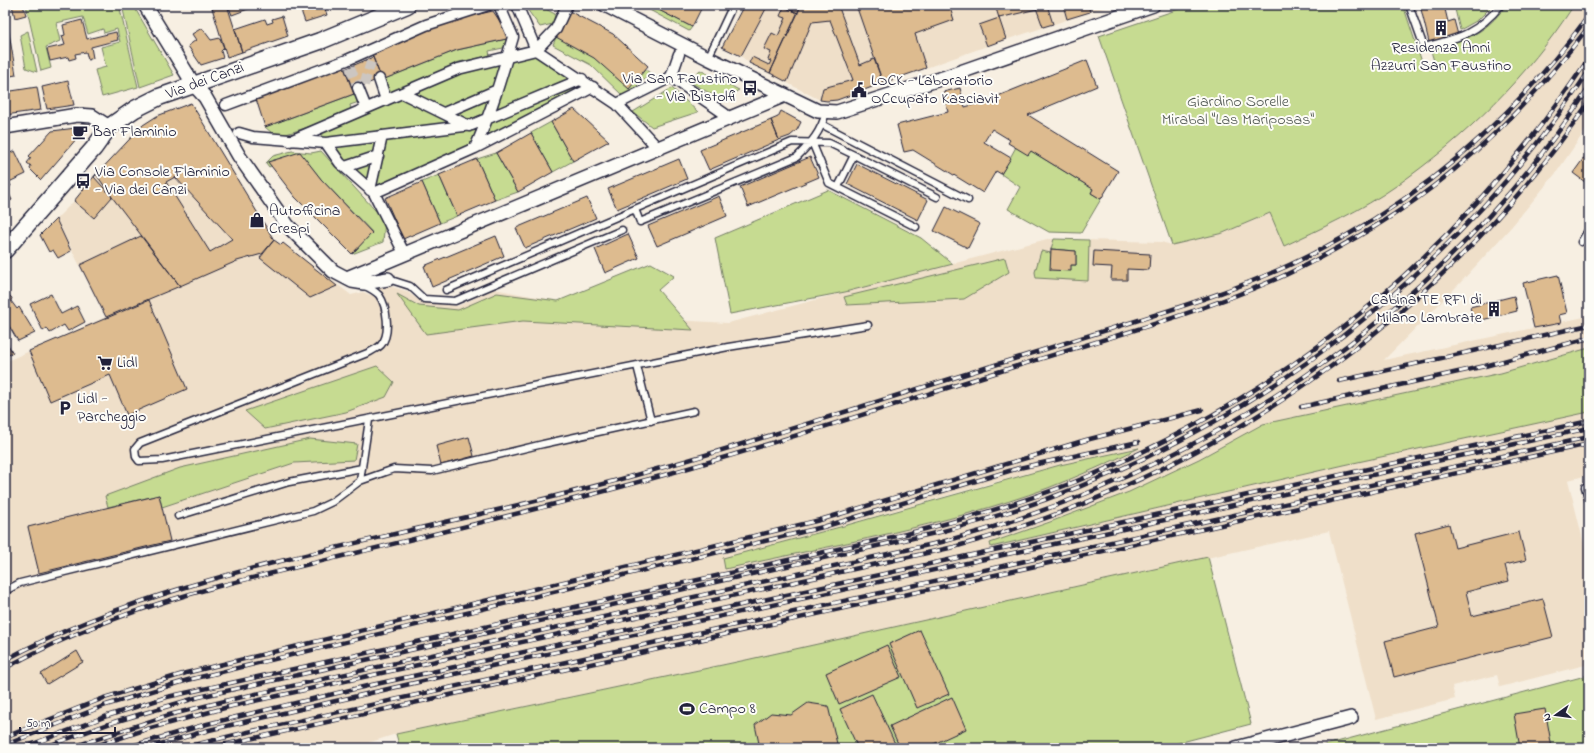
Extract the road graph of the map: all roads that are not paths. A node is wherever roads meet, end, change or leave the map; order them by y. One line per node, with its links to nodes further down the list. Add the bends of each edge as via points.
1 (145, 5): 19 (street)
2 (407, 5): 19 (street, Via dei Canzi, via 320,41)
3 (488, 5): 27 (street, via 426,26 348,63)
4 (499, 5): 14 (street, via 513,37)
5 (517, 5): 12 (street)
6 (567, 5): 12 (street, via 556,29)
7 (605, 5): 15 (street)
8 (733, 5): 15 (lane)
9 (1152, 5): 32 (street, via 837,112)
10 (1409, 5): 11 (lane, via 1424,47 1471,33 1483,25)
11 (1501, 5)
12 (536, 50): 14 (street); 18 (street)
13 (679, 54): 16 (street)
14 (508, 55): 22 (street); 23 (street, via 458,69)
15 (708, 58): 24 (street)
16 (671, 77): 26 (street); 30 (street)
17 (378, 79): 25 (street)
18 (582, 80): 20 (street); 31 (street)
19 (194, 84): 35 (street, Via dei Canzi, via 148,102); 57 (street, via 205,97 239,156 288,226 333,271)
20 (593, 87): 26 (street); 42 (street)
21 (361, 90): 28 (street)
22 (495, 91): 29 (street); 31 (street)
23 (402, 93): 25 (street); 29 (street)
24 (785, 95): 32 (street, via 818,111); 57 (street)
25 (386, 100): 28 (street)
26 (617, 104): 41 (street)
27 (226, 105)
28 (366, 108): 38 (street)
29 (444, 113): 34 (street)
30 (725, 114)
31 (489, 118): 34 (street); 42 (street)
32 (825, 119): 39 (lane); 49 (lane)
33 (5, 126): 35 (street, via 77,115 92,116)
34 (469, 126): 37 (street)
35 (109, 127): 56 (street, via 94,148)
36 (239, 133): 38 (street)
37 (382, 136): 40 (street); 44 (street)
38 (290, 141): 40 (street)
39 (812, 142): 43 (lane, via 829,143); 46 (lane, via 828,183); 50 (lane, via 792,142); 50 (lane, via 797,157 640,222)
40 (326, 143): 45 (street)
41 (654, 144)
42 (475, 148): 47 (street)
43 (854, 155): 46 (lane); 48 (lane)
44 (378, 156): 45 (street); 47 (street)
45 (345, 167): 47 (street)
46 (838, 187): 51 (lane)
47 (372, 192): 55 (street)
48 (937, 197)
49 (968, 200)
50 (635, 209): 60 (lane)
51 (916, 227)
52 (1589, 229): 54 (lane)
53 (622, 230): 58 (lane, via 455,301 424,299 410,286)
54 (1581, 242)
55 (402, 249)
56 (5, 250)
57 (347, 278): 59 (street)
58 (388, 279): 59 (street)
59 (360, 283): 64 (lane, via 380,296 388,328 380,346 140,443 136,449 136,457 139,462 162,460)
60 (446, 290)
61 (868, 324): 62 (lane, via 728,347)
62 (637, 366): 64 (lane); 65 (lane)
63 (694, 411): 65 (lane)
64 (369, 420): 66 (lane)
65 (651, 421): 67 (lane, via 432,470 394,469)
66 (362, 468): 67 (lane); 70 (lane, via 289,482)
67 (360, 481): 71 (lane, via 332,502 313,511 20,583)
68 (1585, 487): 69 (lane)
69 (1589, 502)
70 (178, 516)
71 (5, 592)
72 (1351, 718): 73 (street)
73 (1236, 748)

